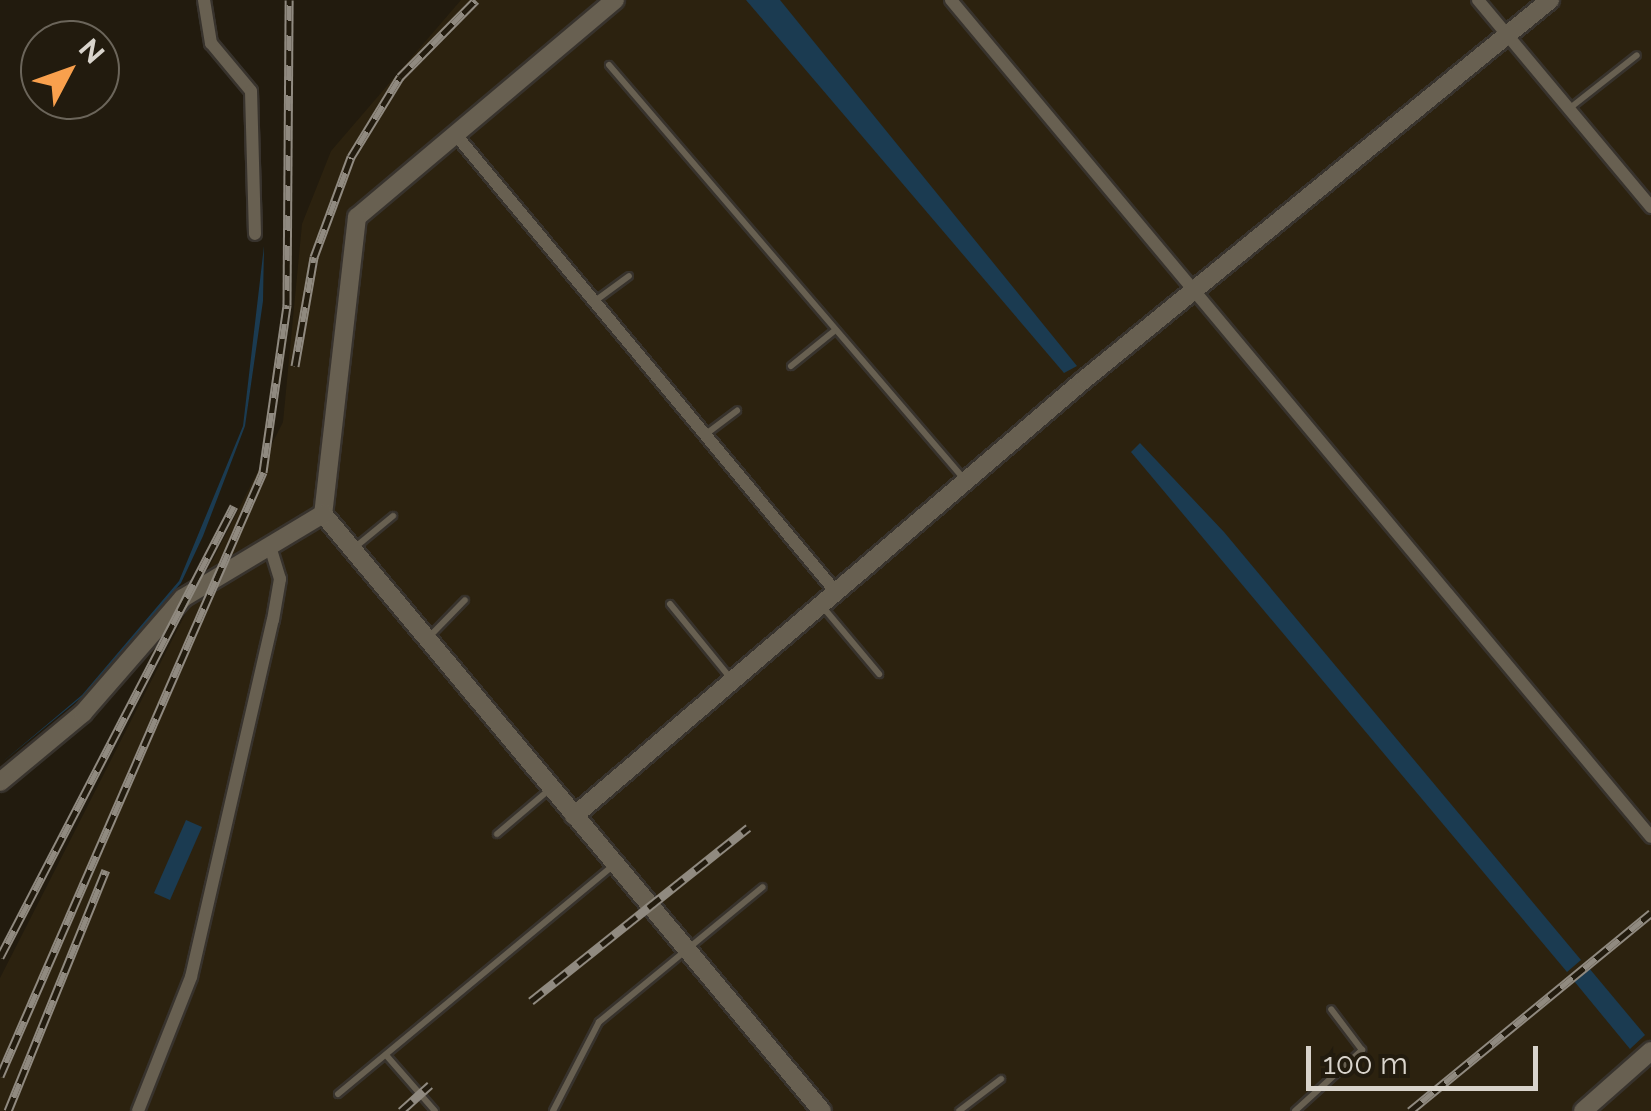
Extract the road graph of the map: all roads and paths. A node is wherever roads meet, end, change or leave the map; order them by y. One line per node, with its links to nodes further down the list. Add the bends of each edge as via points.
1 (204, 0): 12 (street, via 210,43 251,92)
2 (615, 0): 10 (street)
3 (951, 0): 14 (street)
4 (1478, 0): 6 (street)
5 (1550, 0): 6 (street)
6 (1508, 36): 9 (street); 14 (street)
7 (1636, 55): 9 (lane)
8 (609, 65): 16 (lane)
9 (1569, 108): 11 (street)
10 (456, 135): 15 (street); 21 (street, via 357,217)
11 (1651, 207)
12 (255, 234)
13 (629, 276): 15 (lane)
14 (1196, 289): 20 (street); 36 (street)
15 (594, 301): 19 (street)
16 (834, 331): 17 (lane); 20 (lane)
17 (792, 366)
18 (736, 410): 19 (lane)
19 (705, 435): 25 (street)
20 (966, 481): 25 (street)
21 (323, 514): 23 (street); 24 (street)
22 (393, 516): 24 (lane)
23 (270, 547): 32 (street, via 183,598 83,713); 46 (street, via 280,580 273,620 192,977)
24 (352, 550): 29 (street)
25 (836, 592): 28 (street)
26 (465, 600): 29 (lane)
27 (670, 604): 31 (lane)
28 (821, 605): 30 (lane); 31 (street)
29 (426, 640): 33 (street)
30 (879, 674)
31 (732, 681): 34 (street)
32 (0, 782)
33 (551, 788): 34 (street); 35 (lane)
34 (574, 816): 37 (street)
35 (497, 834)
36 (1651, 838)
37 (615, 865): 39 (street); 42 (lane)
38 (763, 886): 39 (lane)
39 (687, 951): 45 (street); 48 (lane, via 598,1022)
40 (1330, 1009): 50 (lane, via 1362,1050)
41 (1651, 1051): 51 (street)
42 (386, 1054): 44 (lane); 47 (lane)
43 (1001, 1079): 49 (lane)
44 (338, 1094)
45 (818, 1110)
46 (138, 1111)
47 (435, 1111)
48 (553, 1111)
49 (959, 1111)
50 (1295, 1111)
51 (1583, 1111)

